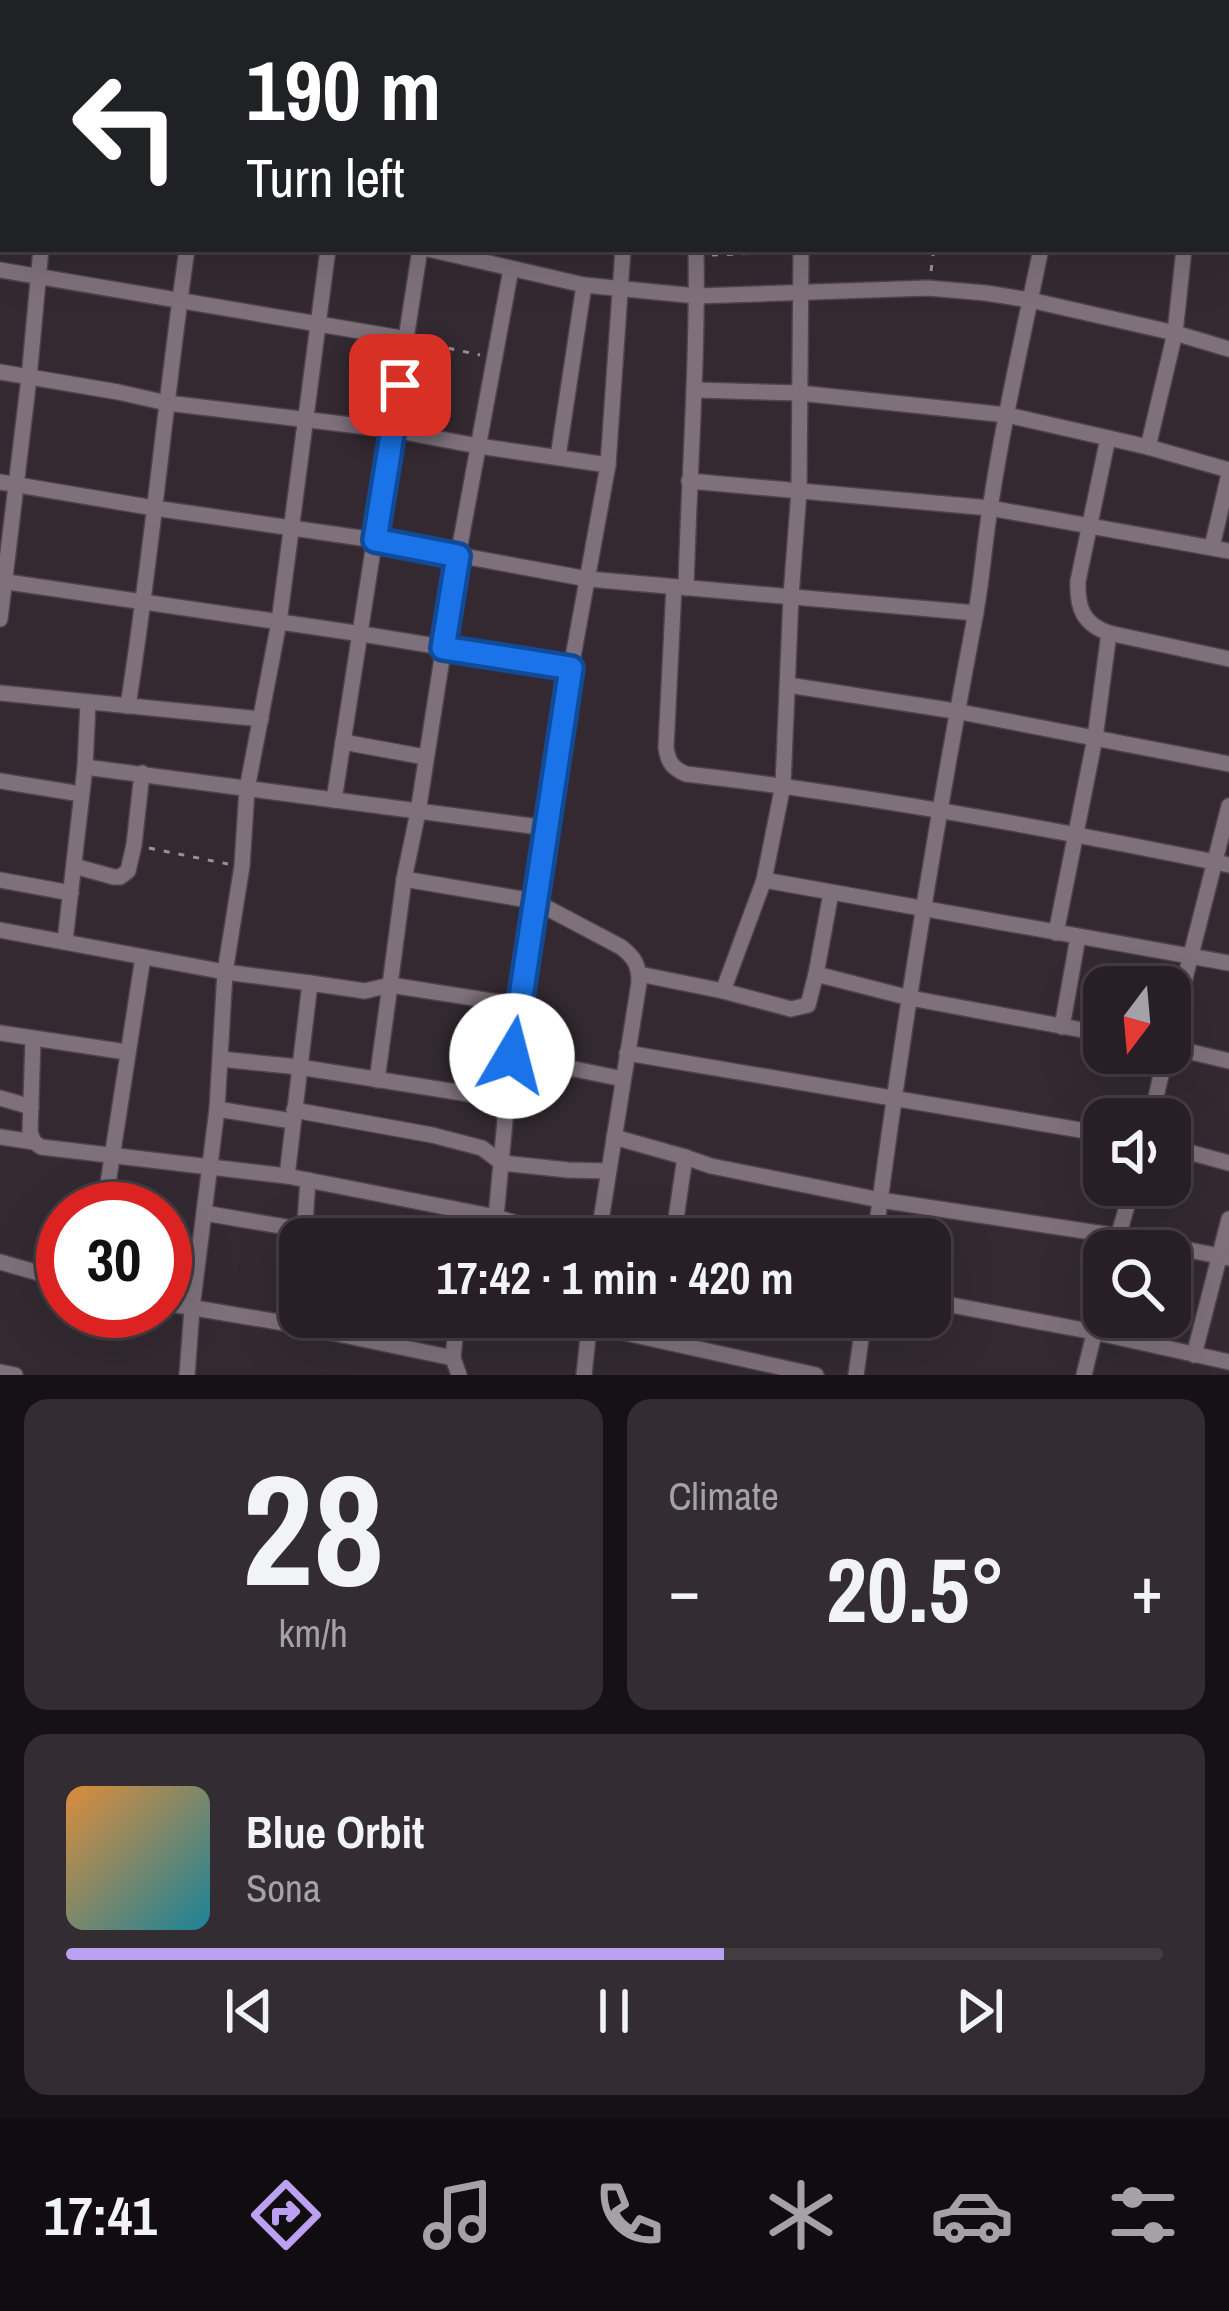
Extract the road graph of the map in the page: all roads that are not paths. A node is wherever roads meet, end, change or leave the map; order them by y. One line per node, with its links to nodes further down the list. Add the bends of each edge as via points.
1 (41, 252): 13 (street)
2 (187, 252): 19 (street)
3 (328, 252): 20 (street)
4 (423, 252): 22 (street)
5 (437, 252): 11 (street)
6 (623, 252): 15 (street)
7 (696, 252): 17 (street)
8 (801, 252): 16 (street)
9 (1040, 252): 18 (street)
10 (1184, 252): 21 (street)
11 (511, 269): 14 (street); 33 (street)
12 (0, 270): 13 (street)
13 (37, 275): 19 (street); 25 (street)
14 (584, 285): 15 (street); 35 (street)
15 (622, 289): 17 (street); 36 (street)
16 (799, 293): 17 (street); 18 (street, via 928,288); 27 (street)
17 (697, 296): 26 (street)
18 (1030, 300): 21 (street); 29 (street)
19 (179, 301): 20 (street); 28 (street)
20 (319, 324): 22 (street); 30 (street)
21 (1175, 333): 23 (street); 34 (street)
22 (406, 339): 31 (street)
23 (1229, 350)
24 (0, 372): 25 (street)
25 (29, 378): 28 (street); 39 (street)
26 (696, 390): 27 (street); 38 (street)
27 (799, 393): 29 (street); 40 (street)
28 (166, 403): 30 (street); 41 (street)
29 (1007, 415): 32 (street); 42 (street)
30 (304, 418): 31 (street); 44 (street)
31 (394, 430): 33 (street); 45 (street)
32 (1108, 438): 34 (street); 43 (street)
33 (478, 446): 35 (street); 47 (street)
34 (1148, 447): 37 (street)
35 (558, 457): 36 (street)
36 (608, 465): 48 (street)
37 (1229, 472): 46 (street)
38 (689, 481): 40 (street); 50 (street)
39 (8, 483): 41 (street); 49 (street)
40 (799, 491): 42 (street); 51 (street)
41 (154, 508): 44 (street); 52 (street)
42 (990, 508): 43 (street); 53 (street)
43 (1089, 525): 46 (street); 56 (street, via 1078,597 1084,618)
44 (290, 527): 45 (street); 55 (street)
45 (375, 540): 47 (street); 57 (street)
46 (1221, 549)
47 (458, 556): 48 (street); 58 (street)
48 (588, 579): 50 (street); 60 (street)
49 (2, 582): 52 (street); 54 (street)
50 (680, 588): 51 (street); 74 (street, via 670,764 686,774)
51 (790, 596): 53 (street); 61 (street)
52 (144, 604): 55 (street); 64 (street)
53 (976, 613): 65 (street)
54 (0, 619)
55 (279, 622): 57 (street); 66 (street)
56 (1109, 633): 59 (street); 67 (street)
57 (362, 634): 58 (street); 68 (street)
58 (443, 648): 60 (street); 69 (street)
59 (1229, 659)
60 (571, 668): 81 (street)
61 (788, 685): 65 (street); 74 (street)
62 (0, 693): 63 (street)
63 (88, 703): 64 (street); 71 (street)
64 (128, 706): 66 (street)
65 (956, 711): 67 (street); 80 (street)
66 (261, 718): 75 (street)
67 (1095, 738): 70 (street); 82 (street)
68 (343, 742): 69 (street); 77 (street)
69 (425, 757): 79 (street)
70 (1229, 764)
71 (85, 767): 72 (street); 76 (street)
72 (142, 773): 75 (street); 84 (street, via 128,871 120,877)
73 (0, 781): 76 (street)
74 (783, 785): 80 (street); 87 (street)
75 (248, 789): 77 (street); 100 (street)
76 (81, 794): 84 (street)
77 (334, 800): 79 (street)
78 (1229, 806): 83 (street)
79 (418, 812): 81 (street); 85 (street)
80 (939, 812): 82 (street); 91 (street)
81 (547, 828): 90 (street)
82 (1075, 833): 83 (street); 93 (street)
83 (1222, 864): 96 (street)
84 (74, 866): 88 (street)
85 (404, 879): 90 (street); 104 (street)
86 (0, 880): 88 (street)
87 (764, 880): 89 (street); 105 (street)
88 (71, 893): 95 (street)
89 (831, 893): 91 (street); 102 (street)
90 (533, 902): 101 (street, via 621,947); 107 (street)
91 (925, 908): 93 (street); 106 (street)
92 (0, 930): 95 (street)
93 (1056, 933): 94 (street)
94 (1078, 937): 96 (street); 108 (street)
95 (65, 941): 97 (street)
96 (1192, 956): 98 (street); 99 (street)
97 (143, 957): 100 (street); 112 (street)
98 (1229, 963)
99 (1189, 966)
100 (225, 972): 103 (street); 116 (street)
101 (639, 974): 105 (street); 113 (street)
102 (816, 974): 105 (street, via 811,1000 800,1009); 106 (street)
103 (310, 983): 104 (street, via 364,991); 118 (street)
104 (389, 985): 107 (street); 120 (street)
105 (722, 992)
106 (910, 998): 108 (street); 123 (street)
107 (518, 1005): 115 (street)
108 (1062, 1027): 109 (street)
109 (1083, 1030)
110 (0, 1034): 111 (street)
111 (33, 1040): 112 (street); 124 (street)
112 (126, 1052): 132 (street)
113 (627, 1053): 119 (street); 123 (street)
114 (1191, 1054): 117 (street)
115 (512, 1056): 119 (street); 122 (street)
116 (220, 1059): 118 (street); 125 (street)
117 (1229, 1060)
118 (299, 1067): 120 (street); 126 (street)
119 (623, 1078): 129 (street)
120 (376, 1080): 122 (street)
121 (0, 1098): 124 (street)
122 (507, 1100): 135 (street)
123 (893, 1100): 127 (street); 141 (street)
124 (32, 1107): 130 (street)
125 (217, 1109): 126 (street); 136 (street)
126 (293, 1116): 135 (street, via 432,1135 482,1148); 138 (street)
127 (1083, 1131)
128 (0, 1137): 130 (street)
129 (614, 1137): 133 (street); 137 (street)
130 (34, 1142): 132 (street)
131 (1191, 1152): 134 (street)
132 (111, 1157): 136 (street); 140 (street)
133 (685, 1157): 141 (street); 147 (street)
134 (1229, 1162)
135 (502, 1163): 137 (street); 143 (street)
136 (209, 1168): 138 (street); 142 (street)
137 (608, 1171): 146 (street)
138 (287, 1177): 139 (street)
139 (308, 1180): 143 (street); 144 (street)
140 (108, 1182)
141 (880, 1200): 148 (street); 151 (street)
142 (204, 1214): 150 (street); 157 (street)
143 (496, 1217): 145 (street)
144 (305, 1218)
145 (499, 1218)
146 (601, 1218)
147 (676, 1218)
148 (878, 1218)
149 (1229, 1219): 153 (street)
150 (279, 1229)
151 (1083, 1238)
152 (1191, 1253): 153 (street)
153 (1225, 1257): 167 (street)
154 (0, 1262): 155 (street)
155 (36, 1272)
156 (951, 1305): 159 (street)
157 (192, 1308): 158 (street)
158 (279, 1322)
159 (1083, 1330)
160 (190, 1338): 172 (street)
161 (345, 1338): 169 (street)
162 (588, 1338): 173 (street)
163 (661, 1338): 174 (street)
164 (861, 1338): 175 (street)
165 (1093, 1338): 176 (street)
166 (1120, 1338): 167 (street)
167 (1194, 1355): 168 (street)
168 (1229, 1362)
169 (456, 1366)
170 (0, 1372): 171 (street)
171 (15, 1375)
172 (187, 1375)
173 (584, 1375)
174 (816, 1375)
175 (856, 1375)
176 (1084, 1375)

